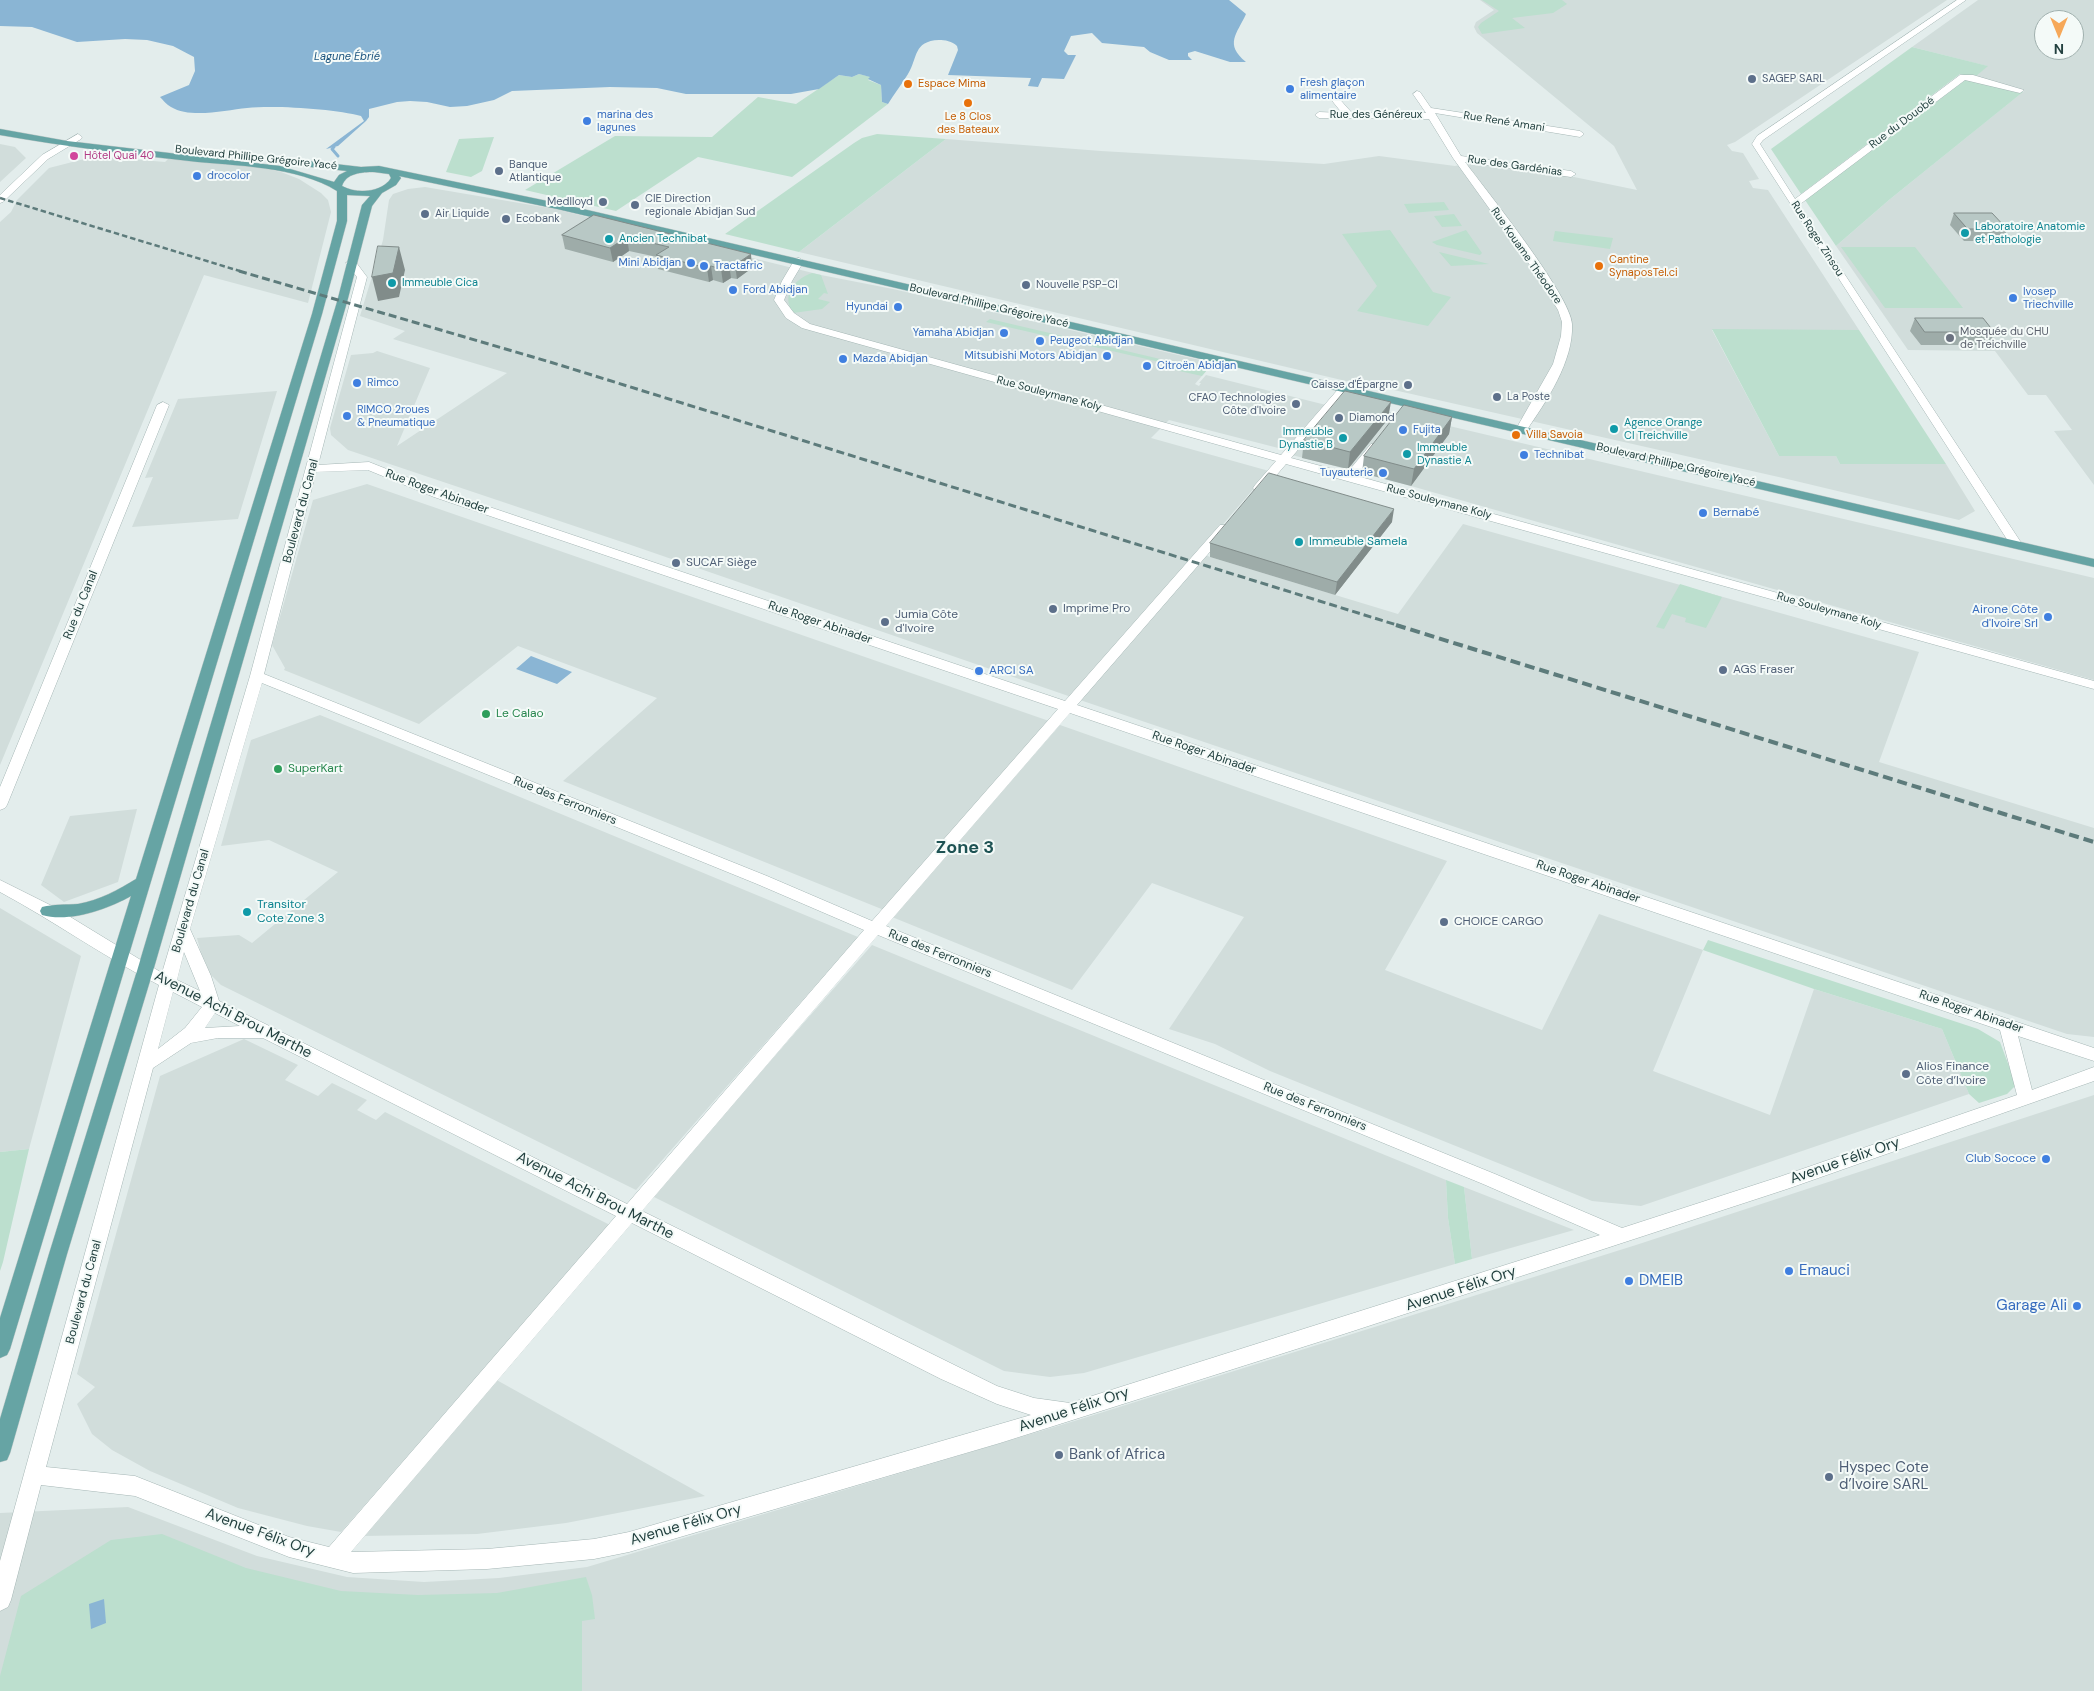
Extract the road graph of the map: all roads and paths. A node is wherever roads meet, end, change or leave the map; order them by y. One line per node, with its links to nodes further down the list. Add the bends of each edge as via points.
1 (1962, 0): 21 (street, Rue Roger Zinsou, via 1760,138 1756,144)
2 (2020, 90): 21 (street, Rue du Douobé, via 1963,78)
3 (1417, 94): 5 (street, Rue Kouame Théodore)
4 (1333, 97): 7 (street)
5 (1431, 113): 7 (street, Rue des Généreux); 10 (street, Rue René Amani); 13 (street, Rue Kouame Théodore)
6 (1319, 115): 7 (street, Rue des Généreux)
7 (1349, 115)
8 (0, 125): 11 (main road, Boulevard Phillipe Grégoire Yacé)
9 (0, 132): 12 (main road, Boulevard Phillipe Grégoire Yacé)
10 (1580, 134)
11 (78, 137): 12 (street); 14 (main road, Boulevard Phillipe Grégoire Yacé)
12 (67, 144): 17 (main road, Boulevard Phillipe Grégoire Yacé, via 273,168 296,172); 20 (street, via 45,157)
13 (1458, 158): 16 (street, Rue des Gardénias); 26 (street, Rue Kouame Théodore, via 1566,315 1565,345 1560,359)
14 (364, 170): 15 (main road, Boulevard Phillipe Grégoire Yacé); 17 (main road, via 340,178)
15 (392, 172): 18 (main road, Boulevard Phillipe Grégoire Yacé); 19 (main road, Boulevard du Canal, via 396,181)
16 (1571, 174)
17 (339, 188): 19 (main road, Boulevard Phillipe Grégoire Yacé, via 359,193); 39 (main road, via 342,221 322,296)
18 (468, 188): 19 (main road, Boulevard Phillipe Grégoire Yacé, via 408,186); 22 (main road, Boulevard Phillipe Grégoire Yacé)
19 (383, 189): 23 (main road, Boulevard du Canal, via 367,205)
20 (0, 200)
21 (1794, 204): 33 (street, Rue Roger Zinsou)
22 (799, 261): 24 (main road, Boulevard Phillipe Grégoire Yacé); 28 (street, Rue Souleymane Koly, via 779,300 789,316 806,326)
23 (351, 263): 29 (street, Boulevard du Canal, via 362,278); 45 (main road, Boulevard du Canal)
24 (1344, 389): 26 (main road, Boulevard Phillipe Grégoire Yacé, via 1406,407); 28 (street)
25 (163, 405): 38 (street, Rue du Canal)
26 (1522, 429): 33 (main road, Boulevard Phillipe Grégoire Yacé)
27 (1380, 440): 30 (street)
28 (1284, 459): 30 (street, Rue Souleymane Koly); 31 (street)
29 (312, 469): 35 (street, Boulevard du Canal); 37 (street, Rue Roger Abinader, via 369,466 438,494)
30 (1350, 477): 36 (street, Rue Souleymane Koly)
31 (1246, 503)
32 (1233, 518): 37 (street)
33 (2016, 544): 34 (main road, Boulevard Phillipe Grégoire Yacé)
34 (2094, 563)
35 (257, 676): 42 (street, Rue des Ferronniers); 43 (street, Boulevard du Canal)
36 (2094, 685)
37 (1068, 707): 42 (street); 48 (street, Rue Roger Abinader)
38 (0, 805)
39 (143, 882): 41 (main road, via 96,907); 44 (main road)
40 (0, 884): 41 (street, Avenue Achi Brou Marthe)
41 (48, 911): 44 (street, Avenue Achi Brou Marthe)
42 (875, 928): 55 (street); 56 (street, Rue des Ferronniers)
43 (182, 929): 46 (street, Boulevard du Canal); 47 (street)
44 (120, 956): 45 (street, Avenue Achi Brou Marthe); 57 (main road)
45 (145, 971): 46 (street, Avenue Achi Brou Marthe); 59 (main road, Boulevard du Canal)
46 (168, 982): 47 (street, Avenue Achi Brou Marthe); 52 (street, Boulevard du Canal)
47 (212, 1004): 49 (street, Avenue Achi Brou Marthe); 50 (street, via 203,1021)
48 (2007, 1024): 51 (street, Rue Roger Abinader); 54 (street)
49 (270, 1033): 50 (street, via 218,1032); 55 (street, Avenue Achi Brou Marthe)
50 (188, 1037): 52 (street)
51 (2094, 1055)
52 (145, 1064): 60 (street, Boulevard du Canal)
53 (2094, 1074): 54 (street, Avenue Félix Ory)
54 (2026, 1099): 56 (street, Avenue Félix Ory)
55 (629, 1213): 58 (street, Avenue Achi Brou Marthe, via 995,1394 1045,1409); 61 (street)
56 (1622, 1236): 58 (street, Avenue Félix Ory, via 1341,1328)
57 (0, 1349)
58 (1078, 1409): 61 (street, Avenue Félix Ory, via 629,1542 594,1549 487,1559 353,1563)
59 (0, 1453)
60 (35, 1475): 61 (street, Avenue Félix Ory, via 135,1486 289,1547); 62 (street, Boulevard du Canal)
61 (332, 1559)
62 (0, 1600)

